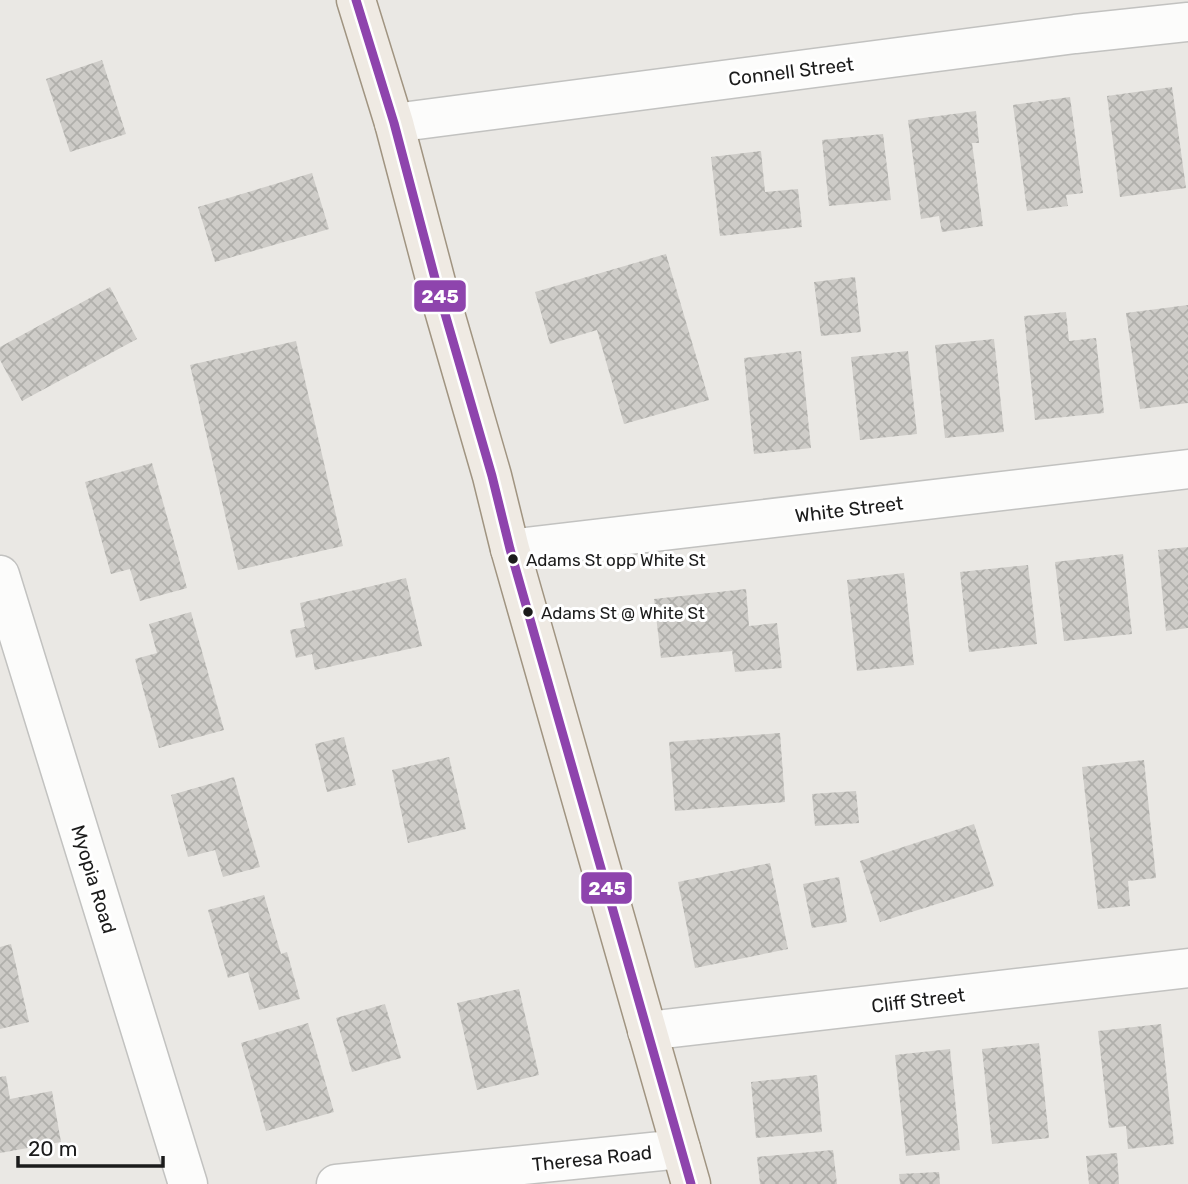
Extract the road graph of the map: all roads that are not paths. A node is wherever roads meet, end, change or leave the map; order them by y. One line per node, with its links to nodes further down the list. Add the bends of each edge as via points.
1 (355, 0): 3 (main road)
2 (1188, 22): 3 (street, Connell Street)
3 (394, 123): 5 (main road)
4 (1188, 469): 5 (street, White Street)
5 (510, 549): 8 (main road)
6 (0, 575): 10 (street, Myopia Road)
7 (1188, 968): 8 (street, Cliff Street)
8 (647, 1031): 9 (main road)
9 (686, 1167): 11 (street, Theresa Road)
10 (188, 1184)
11 (336, 1184)

